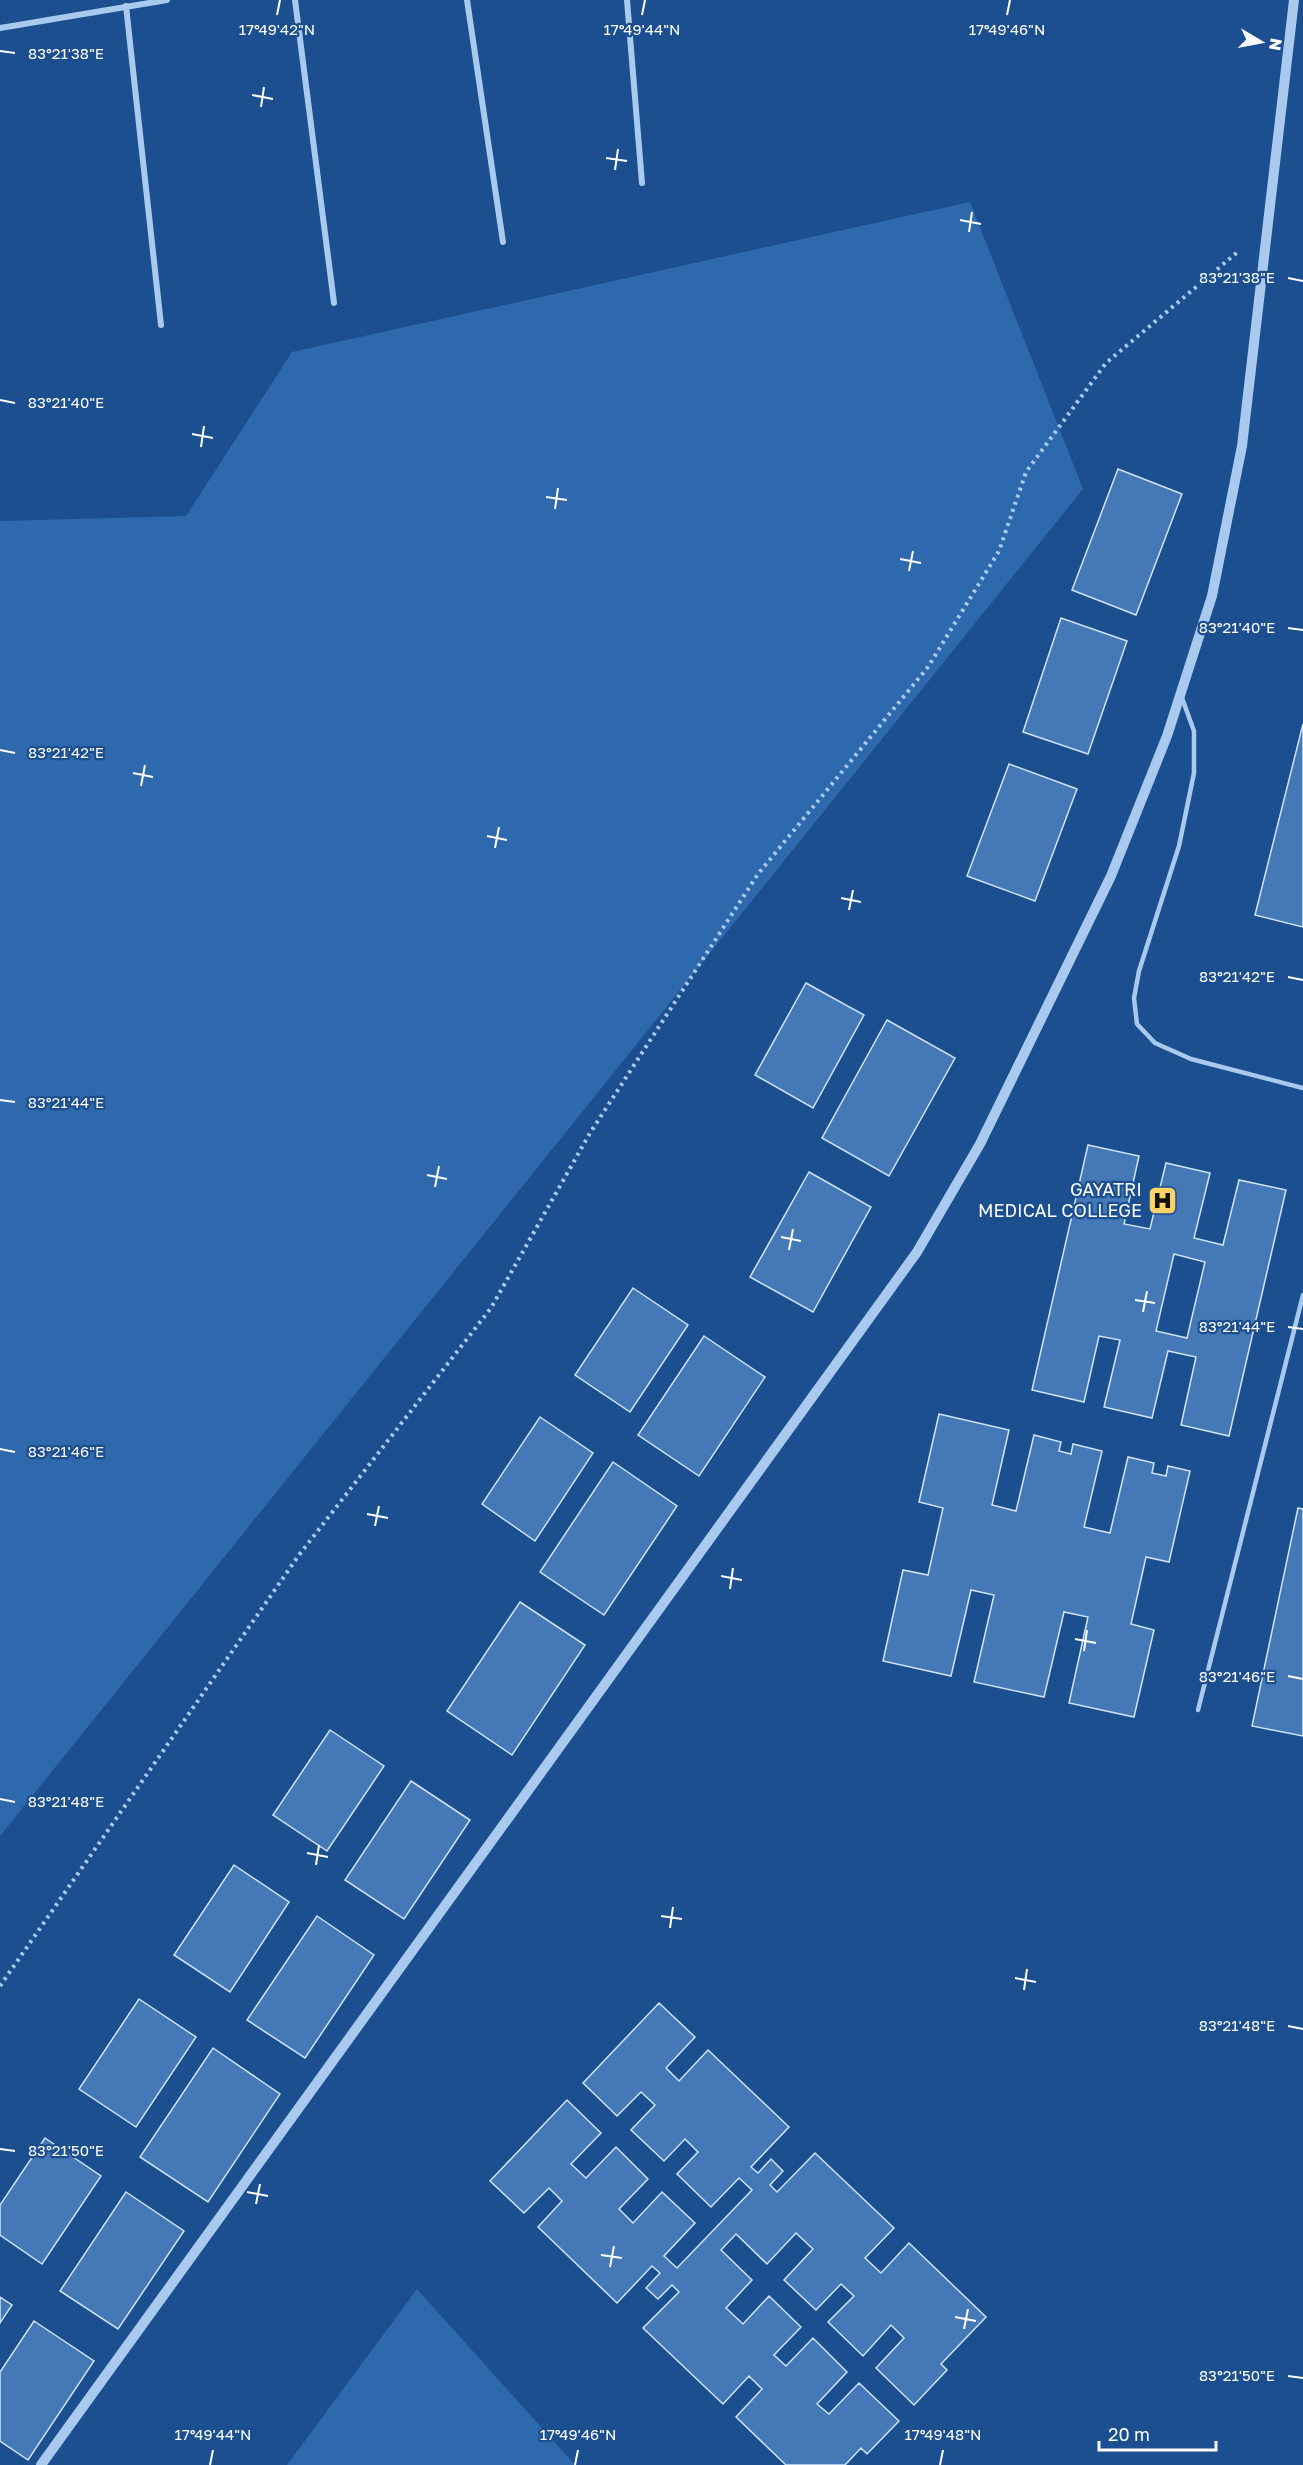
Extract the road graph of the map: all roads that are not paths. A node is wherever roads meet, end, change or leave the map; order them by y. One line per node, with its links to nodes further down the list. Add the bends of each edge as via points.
1 (167, 0): 6 (street)
2 (295, 0): 10 (street)
3 (467, 0): 9 (street)
4 (627, 0): 8 (street)
5 (1294, 0): 12 (street, via 1242,446 1212,596)
6 (126, 6): 7 (street); 11 (street)
7 (0, 28)
8 (642, 183)
9 (503, 242)
10 (334, 303)
11 (161, 325)
12 (1180, 693): 13 (lane, via 1194,731 1194,773 1179,846 1139,971 1134,998 1137,1024 1155,1043 1191,1059); 16 (street, via 1167,736 1111,876 980,1144 917,1252)
13 (1303, 1088)
14 (1303, 1295): 15 (lane)
15 (1198, 1710)
16 (41, 2465)

